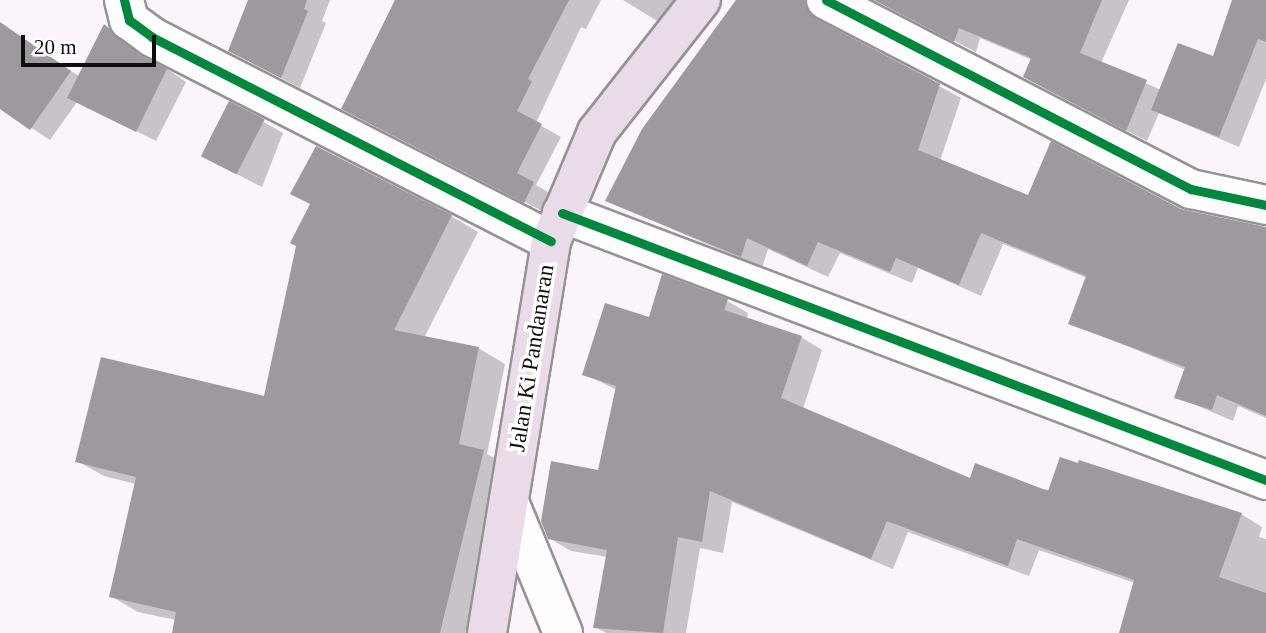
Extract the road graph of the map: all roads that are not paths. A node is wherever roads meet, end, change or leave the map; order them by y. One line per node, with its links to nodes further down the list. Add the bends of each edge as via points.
1 (124, 0): 5 (street, via 129,20 152,37)
2 (701, 0): 5 (main road, Jalan Ki Pandanaran, via 611,110 589,148)
3 (826, 0): 4 (street, via 1191,189)
4 (1266, 205)
5 (557, 227): 6 (street); 7 (main road, Jalan Ki Pandanaran)
6 (1266, 480)
7 (509, 502): 8 (main road, Jalan Ki Pandanaran); 9 (street)
8 (487, 633)
9 (563, 633)

